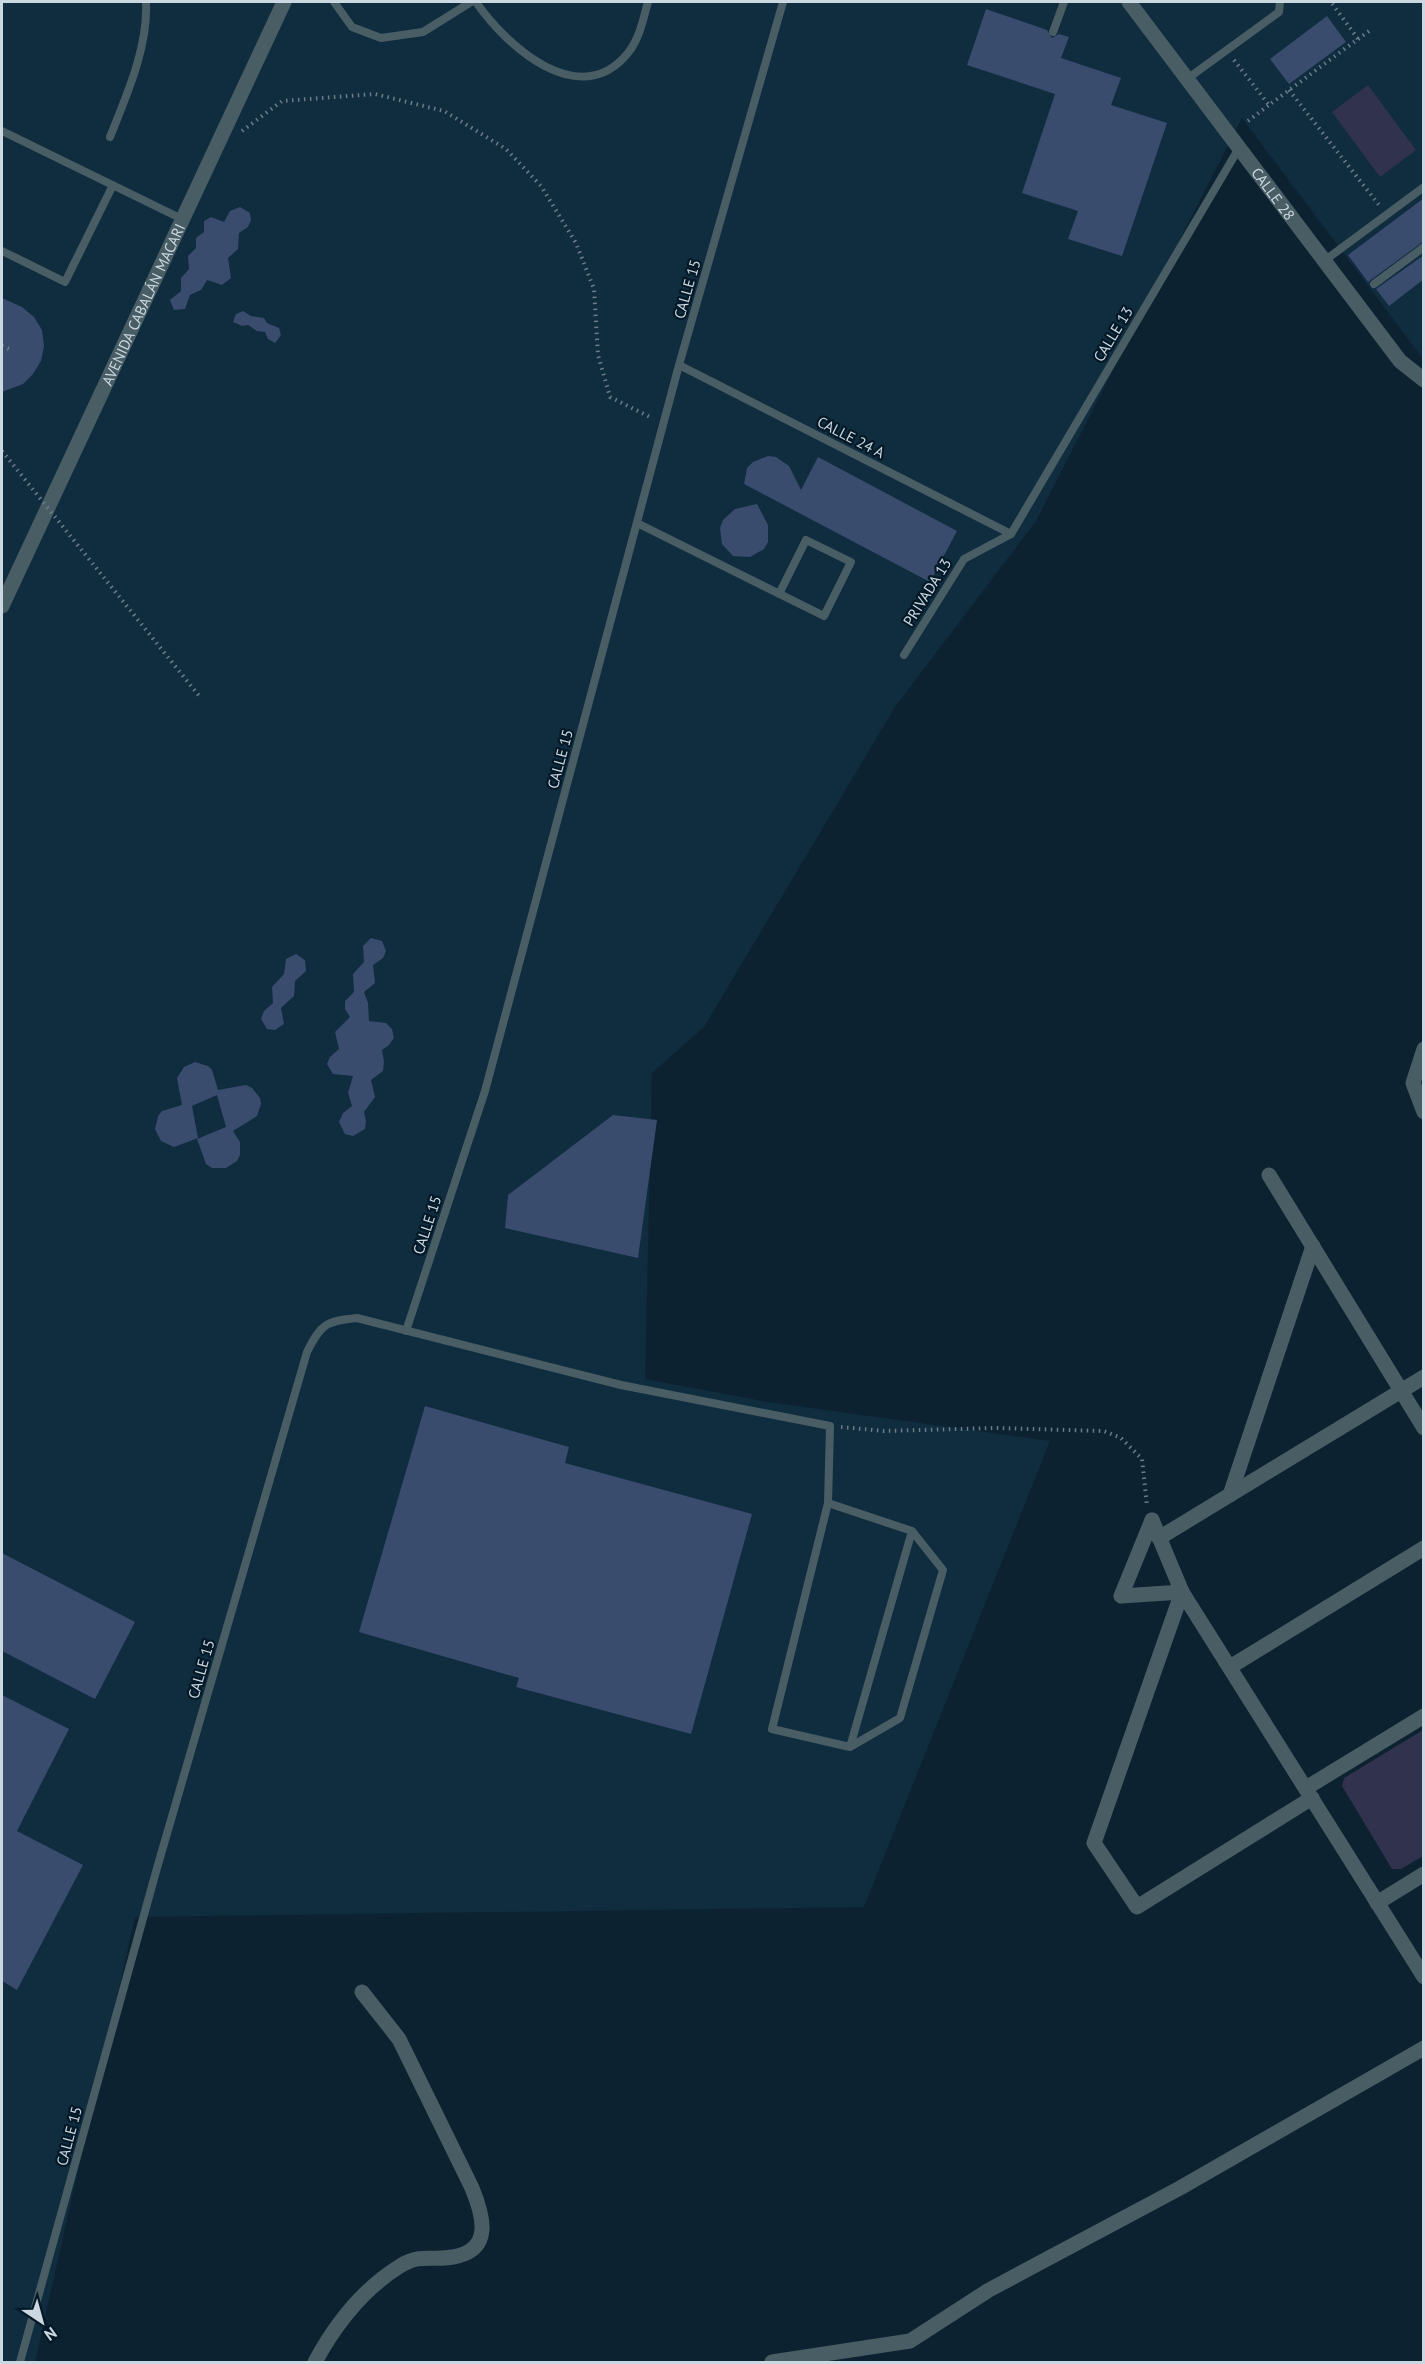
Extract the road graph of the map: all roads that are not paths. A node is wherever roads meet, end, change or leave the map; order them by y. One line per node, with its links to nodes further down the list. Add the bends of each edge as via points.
1 (146, 2): 14 (lane, via 147,17 133,80)
2 (284, 2): 18 (street, AVENIDA CABALÁN MACARI)
3 (334, 2): 4 (lane, via 352,27 381,38 423,32)
4 (471, 2)
5 (476, 2): 6 (lane, via 514,46 557,71 578,78 601,75 628,53 640,32)
6 (648, 2)
7 (783, 2): 23 (lane, CALLE 15)
8 (1064, 2): 11 (lane)
9 (1129, 2): 12 (street, CALLE 28)
10 (1280, 2): 12 (lane, via 1279,12)
11 (1053, 32)
12 (1187, 79): 15 (street, CALLE 28)
13 (2, 131): 16 (lane)
14 (110, 137)
15 (1239, 148): 21 (street, CALLE 28); 26 (lane, CALLE 13)
16 (113, 185): 18 (lane); 20 (lane, via 65,282)
17 (1424, 187): 21 (lane)
18 (182, 219): 28 (street, AVENIDA CABALÁN MACARI)
19 (1424, 247): 22 (lane)
20 (2, 251)
21 (1324, 261): 24 (street, CALLE 28, via 1400,361)
22 (1374, 284)
23 (679, 365): 25 (lane, CALLE 15); 26 (lane, CALLE 24 A)
24 (1424, 380)
25 (637, 523): 27 (lane); 34 (lane, CALLE 15, via 485,1091)
26 (1011, 534): 29 (lane, PRIVADA 13, via 964,559)
27 (779, 594): 27 (lane, via 824,616 851,562 806,540)
28 (2, 606)
29 (904, 655)
30 (1424, 1049): 31 (street, via 1413,1083)
31 (1424, 1112)
32 (1269, 1175): 33 (street)
33 (1313, 1246): 36 (street); 38 (street)
34 (406, 1331): 39 (lane, via 621,1385 830,1426); 53 (lane, CALLE 15, via 357,1318 332,1320 318,1331 308,1352 157,1868)
35 (1424, 1377): 36 (street)
36 (1401, 1391): 37 (street); 38 (street)
37 (1424, 1428)
38 (1230, 1495): 41 (street)
39 (828, 1503): 40 (lane); 46 (lane, via 772,1728)
40 (912, 1531): 46 (lane); 46 (lane, via 942,1570 900,1718)
41 (1160, 1538): 43 (street); 43 (street, via 1152,1520 1120,1596)
42 (1424, 1548): 44 (street)
43 (1182, 1592): 44 (street); 47 (street, via 1094,1843 1137,1907)
44 (1230, 1667): 47 (street)
45 (1424, 1716): 47 (street)
46 (850, 1748)
47 (1309, 1793): 49 (street)
48 (1424, 1874): 49 (street)
49 (1377, 1902): 50 (street)
50 (1424, 1977)
51 (362, 1992): 54 (street, via 399,2039 472,2188 484,2228 468,2253 452,2258 415,2258 397,2268 345,2315)
52 (1424, 2048): 55 (street, via 1180,2188 988,2290 910,2341)
53 (20, 2362)
54 (315, 2362)
55 (772, 2362)

